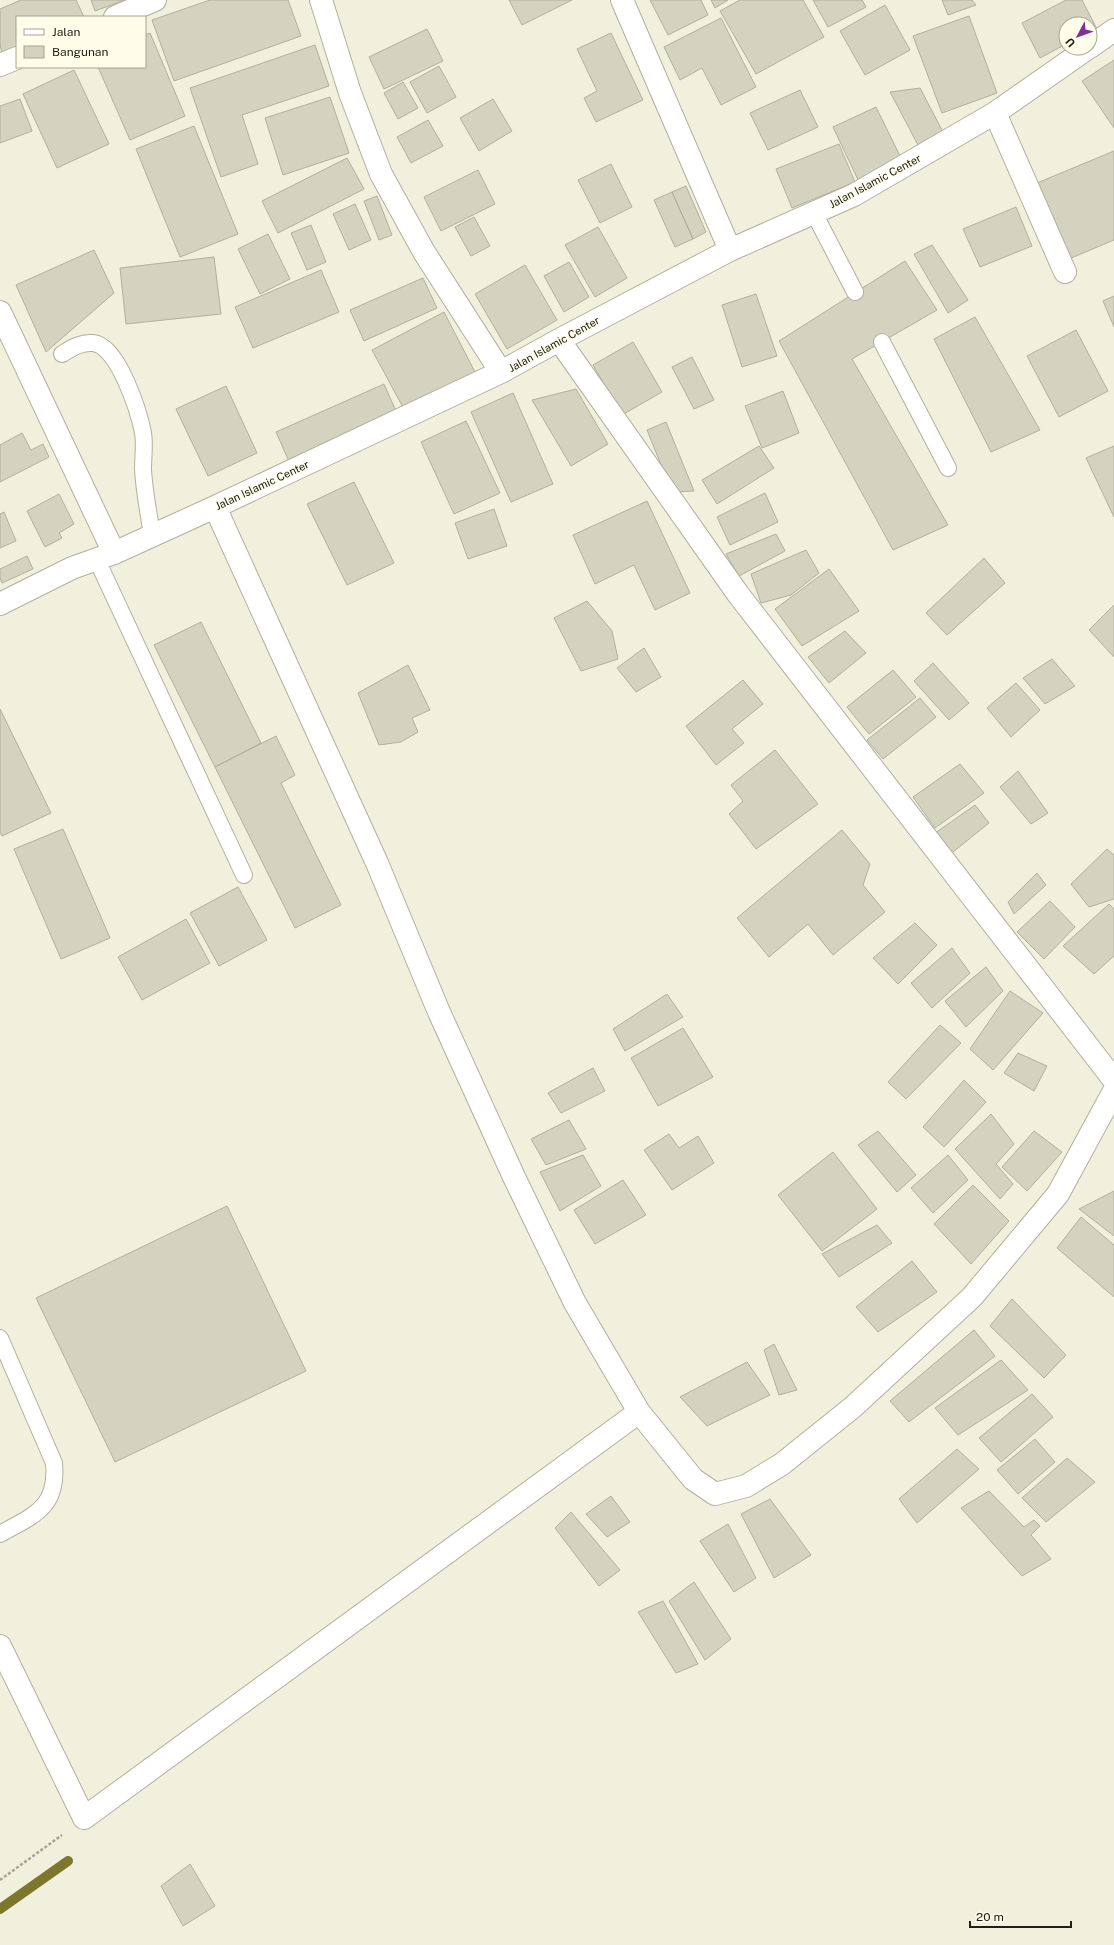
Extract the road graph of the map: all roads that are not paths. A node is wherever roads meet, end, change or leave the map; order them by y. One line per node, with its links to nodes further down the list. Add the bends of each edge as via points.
1 (155, 0): 4 (street)
2 (321, 0): 19 (street, via 350,93 381,174 424,252)
3 (622, 0): 12 (street)
4 (117, 16)
5 (1114, 30): 6 (street, Jalan Islamic Center)
6 (1098, 41)
7 (1076, 56): 10 (street, Jalan Islamic Center)
8 (16, 58): 9 (street)
9 (0, 65)
10 (995, 113): 11 (street, Jalan Islamic Center, via 854,195); 13 (street)
11 (814, 213): 12 (street, Jalan Islamic Center); 14 (lane)
12 (730, 250): 16 (street, Jalan Islamic Center)
13 (1065, 272)
14 (855, 292)
15 (0, 312): 23 (street)
16 (559, 340): 19 (street, Jalan Islamic Center); 26 (street, via 738,594)
17 (882, 342): 20 (lane)
18 (62, 354): 22 (lane, via 82,343 95,343 109,353 121,369 134,401 143,434 144,471)
19 (501, 372): 21 (street, Jalan Islamic Center)
20 (948, 468)
21 (215, 507): 22 (street, Jalan Islamic Center); 29 (street, via 378,863 440,1012 517,1184 575,1303)
22 (152, 536): 23 (street, Jalan Islamic Center)
23 (105, 556): 24 (street, Jalan Islamic Center); 25 (lane)
24 (0, 604)
25 (244, 875)
26 (1114, 1080)
27 (1114, 1091): 29 (street, via 1058,1194 972,1297 853,1407 782,1464 746,1486 716,1494 693,1479)
28 (0, 1338): 30 (lane, via 54,1463 56,1481 49,1499 34,1515)
29 (639, 1412): 31 (street, via 84,1818)
30 (0, 1534)
31 (0, 1646)

